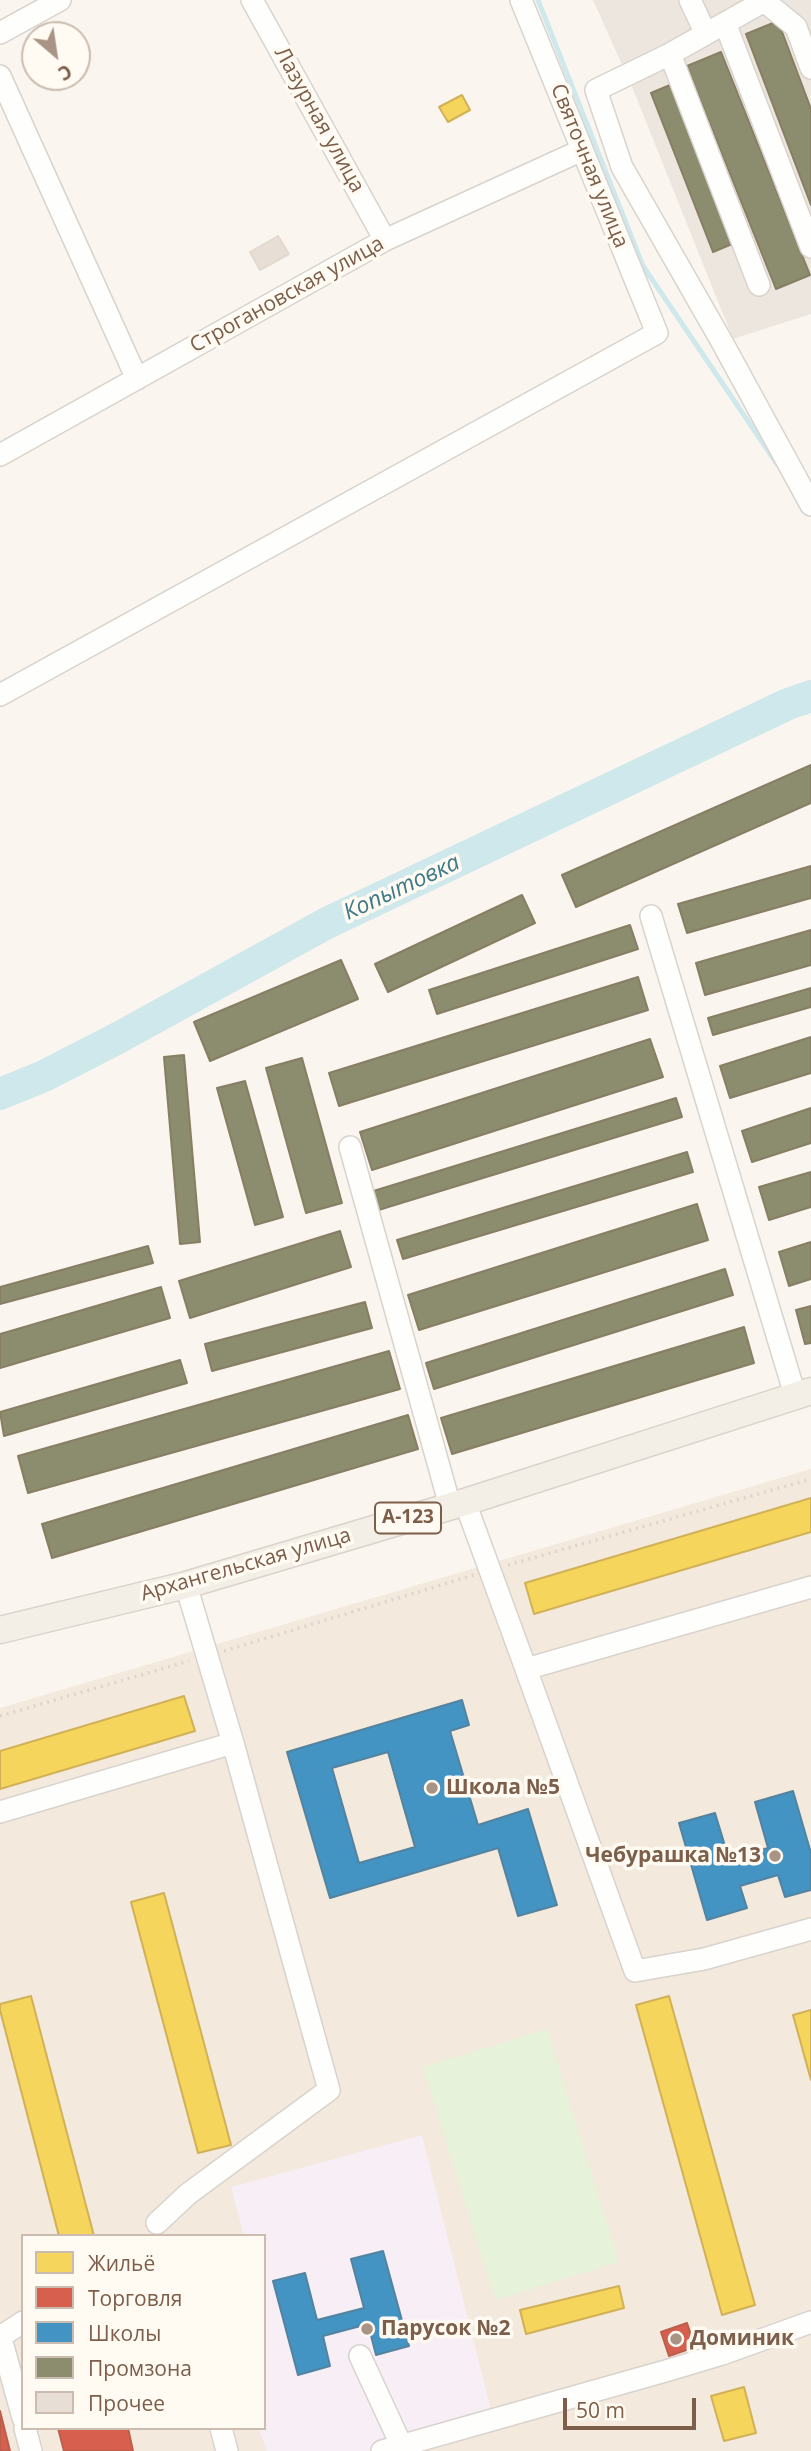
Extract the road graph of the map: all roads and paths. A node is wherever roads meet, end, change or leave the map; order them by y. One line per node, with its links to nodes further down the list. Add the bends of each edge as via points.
1 (60, 0): 7 (street)
2 (253, 0): 13 (street, Лазурная улица)
3 (521, 0): 12 (street, Святочная улица)
4 (690, 0): 8 (street)
5 (764, 1): 6 (street); 10 (street, via 796,27)
6 (725, 23): 8 (street); 14 (street)
7 (0, 33)
8 (706, 34): 9 (street)
9 (670, 54): 15 (street); 18 (street, via 596,90 622,167)
10 (811, 68)
11 (0, 76): 16 (street)
12 (582, 150): 13 (street, Строгановская улица); 19 (street, Святочная улица, via 657,333)
13 (385, 240): 16 (street, Строгановская улица)
14 (811, 247)
15 (760, 285)
16 (137, 379): 17 (street, Строгановская улица)
17 (0, 455)
18 (811, 505)
19 (0, 695)
20 (651, 916): 22 (street)
21 (350, 1147): 24 (street)
22 (803, 1393): 24 (main road, Архангельская улица / А-123)
23 (811, 1479): 25 (path)
24 (458, 1504): 25 (street); 26 (main road, Архангельская улица / А-123)
25 (490, 1570): 29 (path); 30 (street)
26 (186, 1585): 28 (main road, Архангельская улица / А-123); 29 (street)
27 (811, 1587): 30 (street)
28 (0, 1630)
29 (207, 1656): 31 (path); 32 (street)
30 (526, 1669): 34 (street, via 635,1971 704,1959)
31 (0, 1716)
32 (233, 1743): 33 (street); 35 (street, via 329,2090 188,2194)
33 (0, 1812)
34 (811, 1929)
35 (154, 2231)
36 (811, 2322): 43 (street, via 722,2354)
37 (21, 2323): 38 (street)
38 (0, 2336): 40 (street)
39 (360, 2356): 43 (street)
40 (21, 2411)
41 (26, 2430): 44 (street)
42 (221, 2430): 45 (street)
43 (396, 2449)
44 (31, 2451)
45 (227, 2451)

